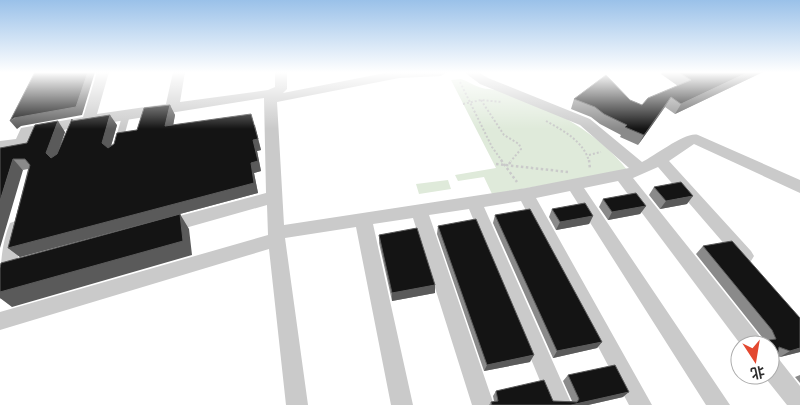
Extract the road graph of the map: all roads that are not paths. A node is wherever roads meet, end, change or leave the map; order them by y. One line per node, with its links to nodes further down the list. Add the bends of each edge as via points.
1 (98, 91): 9 (street)
2 (175, 91): 7 (street)
3 (278, 91): 6 (street)
4 (300, 91): 6 (street)
5 (508, 91): 13 (street, via 585,122)
6 (270, 96): 7 (street); 18 (street)
7 (172, 108): 8 (street)
8 (126, 115): 9 (street); 11 (lane)
9 (90, 120): 10 (street, via 73,127 26,131 21,143)
10 (0, 146)
11 (116, 154)
12 (660, 160): 13 (street); 15 (street, via 693,138); 26 (street)
13 (640, 169): 14 (street)
14 (622, 175): 16 (street, via 592,176); 30 (street)
15 (796, 182)
16 (574, 184): 17 (street); 38 (street)
17 (526, 194): 19 (street); 37 (street)
18 (274, 197): 23 (street); 24 (street)
19 (474, 202): 20 (street); 36 (street)
20 (418, 210): 22 (street); 35 (street)
21 (19, 214): 27 (street)
22 (364, 219): 24 (street); 34 (street)
23 (149, 231)
24 (276, 236): 29 (street); 33 (street)
25 (24, 266): 27 (street)
26 (756, 268)
27 (2, 272): 28 (street)
28 (0, 291)
29 (0, 322)
30 (746, 335)
31 (780, 379): 32 (street)
32 (800, 404)
33 (297, 405)
34 (402, 405)
35 (484, 405)
36 (561, 405)
37 (641, 405)
38 (720, 405)

